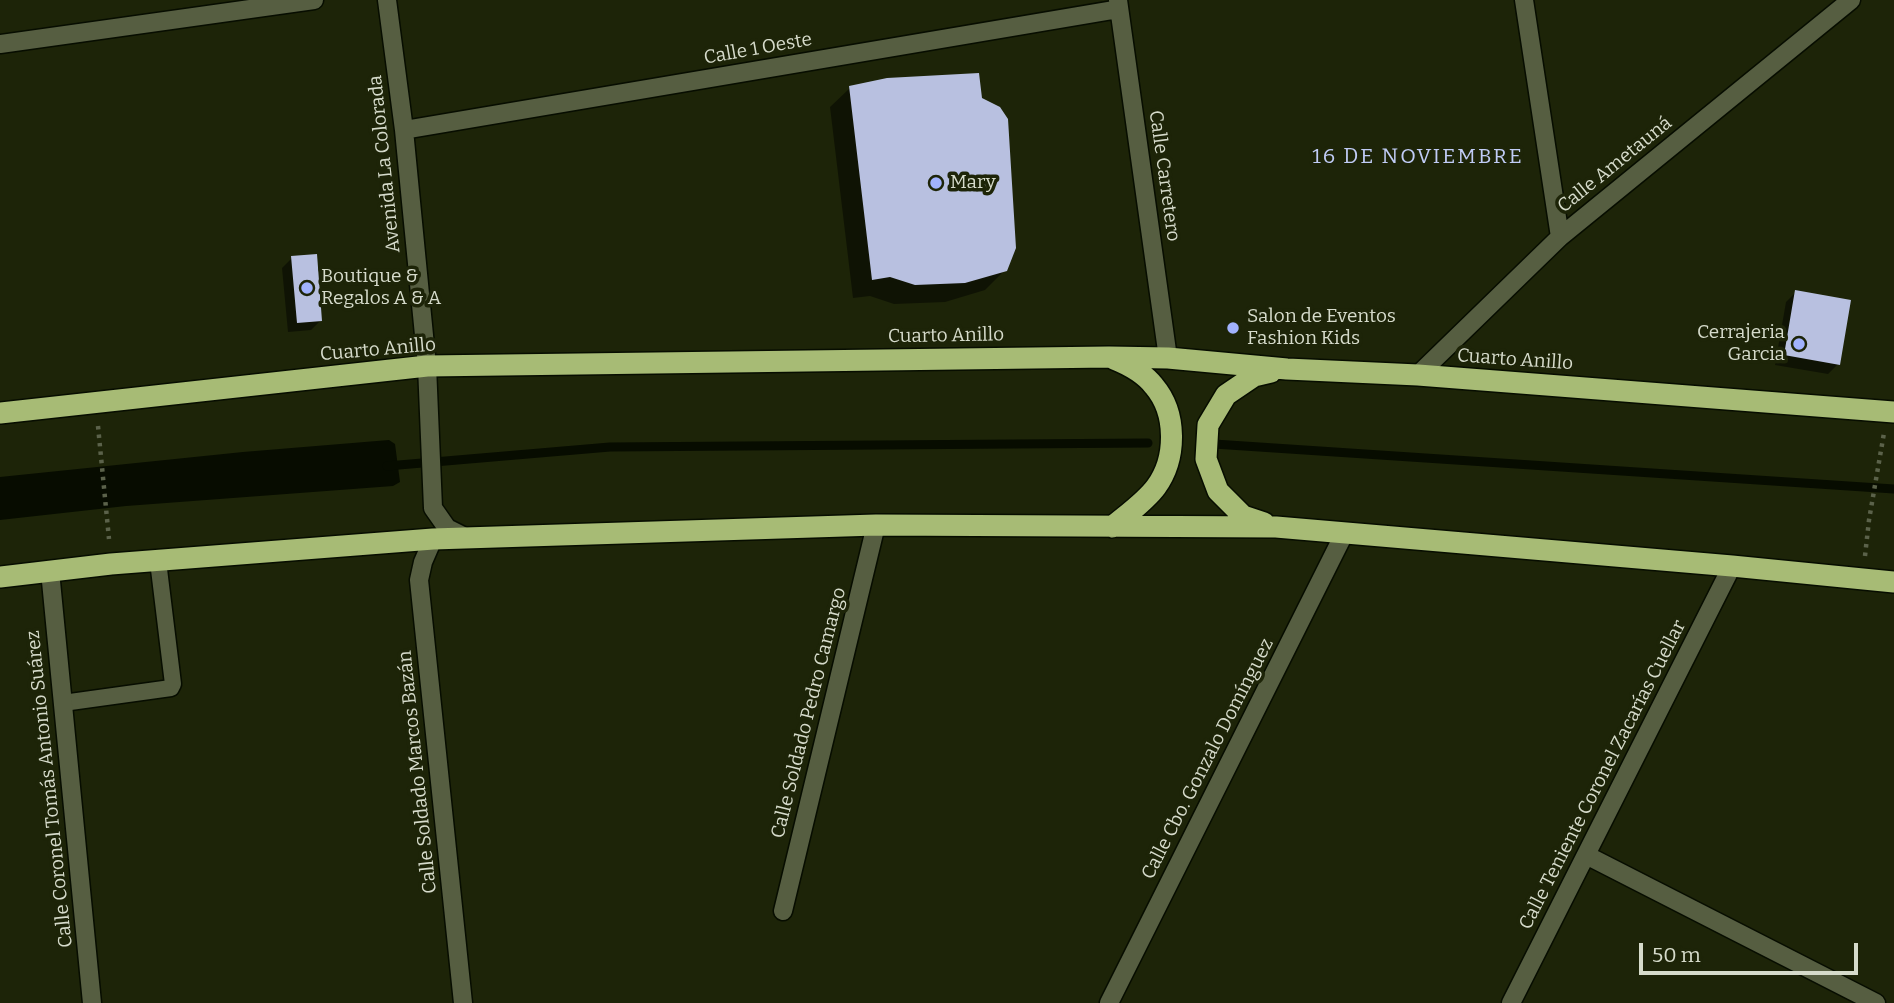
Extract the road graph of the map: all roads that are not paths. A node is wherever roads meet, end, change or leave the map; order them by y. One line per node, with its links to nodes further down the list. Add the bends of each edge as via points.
1 (314, 0): 6 (street)
2 (387, 0): 7 (street, Avenida La Colorada)
3 (1524, 0): 8 (street)
4 (1852, 0): 8 (street, Calle Ametauná)
5 (1119, 4): 7 (street, Calle 1 Oeste); 10 (street, Calle Carretero)
6 (0, 44)
7 (404, 130): 11 (street, Avenida La Colorada)
8 (1560, 237): 13 (street, Calle Ametauná)
9 (1109, 357): 10 (highway, Cuarto Anillo); 11 (highway, Cuarto Anillo); 17 (highway, via 1133,368 1154,386 1167,410 1172,436 1168,463 1156,487)
10 (1168, 358): 12 (highway, Cuarto Anillo)
11 (427, 366): 15 (highway, Cuarto Anillo); 20 (street, via 433,508 447,528)
12 (1287, 369): 13 (highway, Cuarto Anillo); 18 (highway, via 1254,376 1226,395 1209,425 1206,459 1218,492 1243,516)
13 (1418, 375): 14 (highway, Cuarto Anillo)
14 (1891, 412)
15 (0, 413)
16 (876, 526): 17 (highway); 20 (highway); 29 (street, Calle Soldado Pedro Camargo)
17 (1112, 527): 18 (highway)
18 (1276, 527): 19 (highway)
19 (1344, 534): 23 (highway); 32 (street, Calle Cbo. Gonzalo Domínguez)
20 (467, 538): 21 (highway)
21 (433, 540): 22 (highway); 31 (street, Calle Soldado Marcos Bazán, via 419,580)
22 (158, 561): 24 (highway); 27 (lane, via 171,688)
23 (1732, 566): 26 (highway); 28 (street, Calle Teniente Coronel Zacarías Cuellar)
24 (50, 571): 25 (highway); 27 (street, Calle Coronel Tomás Antonio Suárez)
25 (0, 577)
26 (1894, 582)
27 (62, 704): 30 (street, Calle Coronel Tomás Antonio Suárez)
28 (1586, 855): 33 (street, Calle Teniente Coronel Zacarías Cuellar); 34 (street)
29 (783, 911)
30 (92, 1003)
31 (463, 1003)
32 (1110, 1003)
33 (1511, 1003)
34 (1876, 1003)

